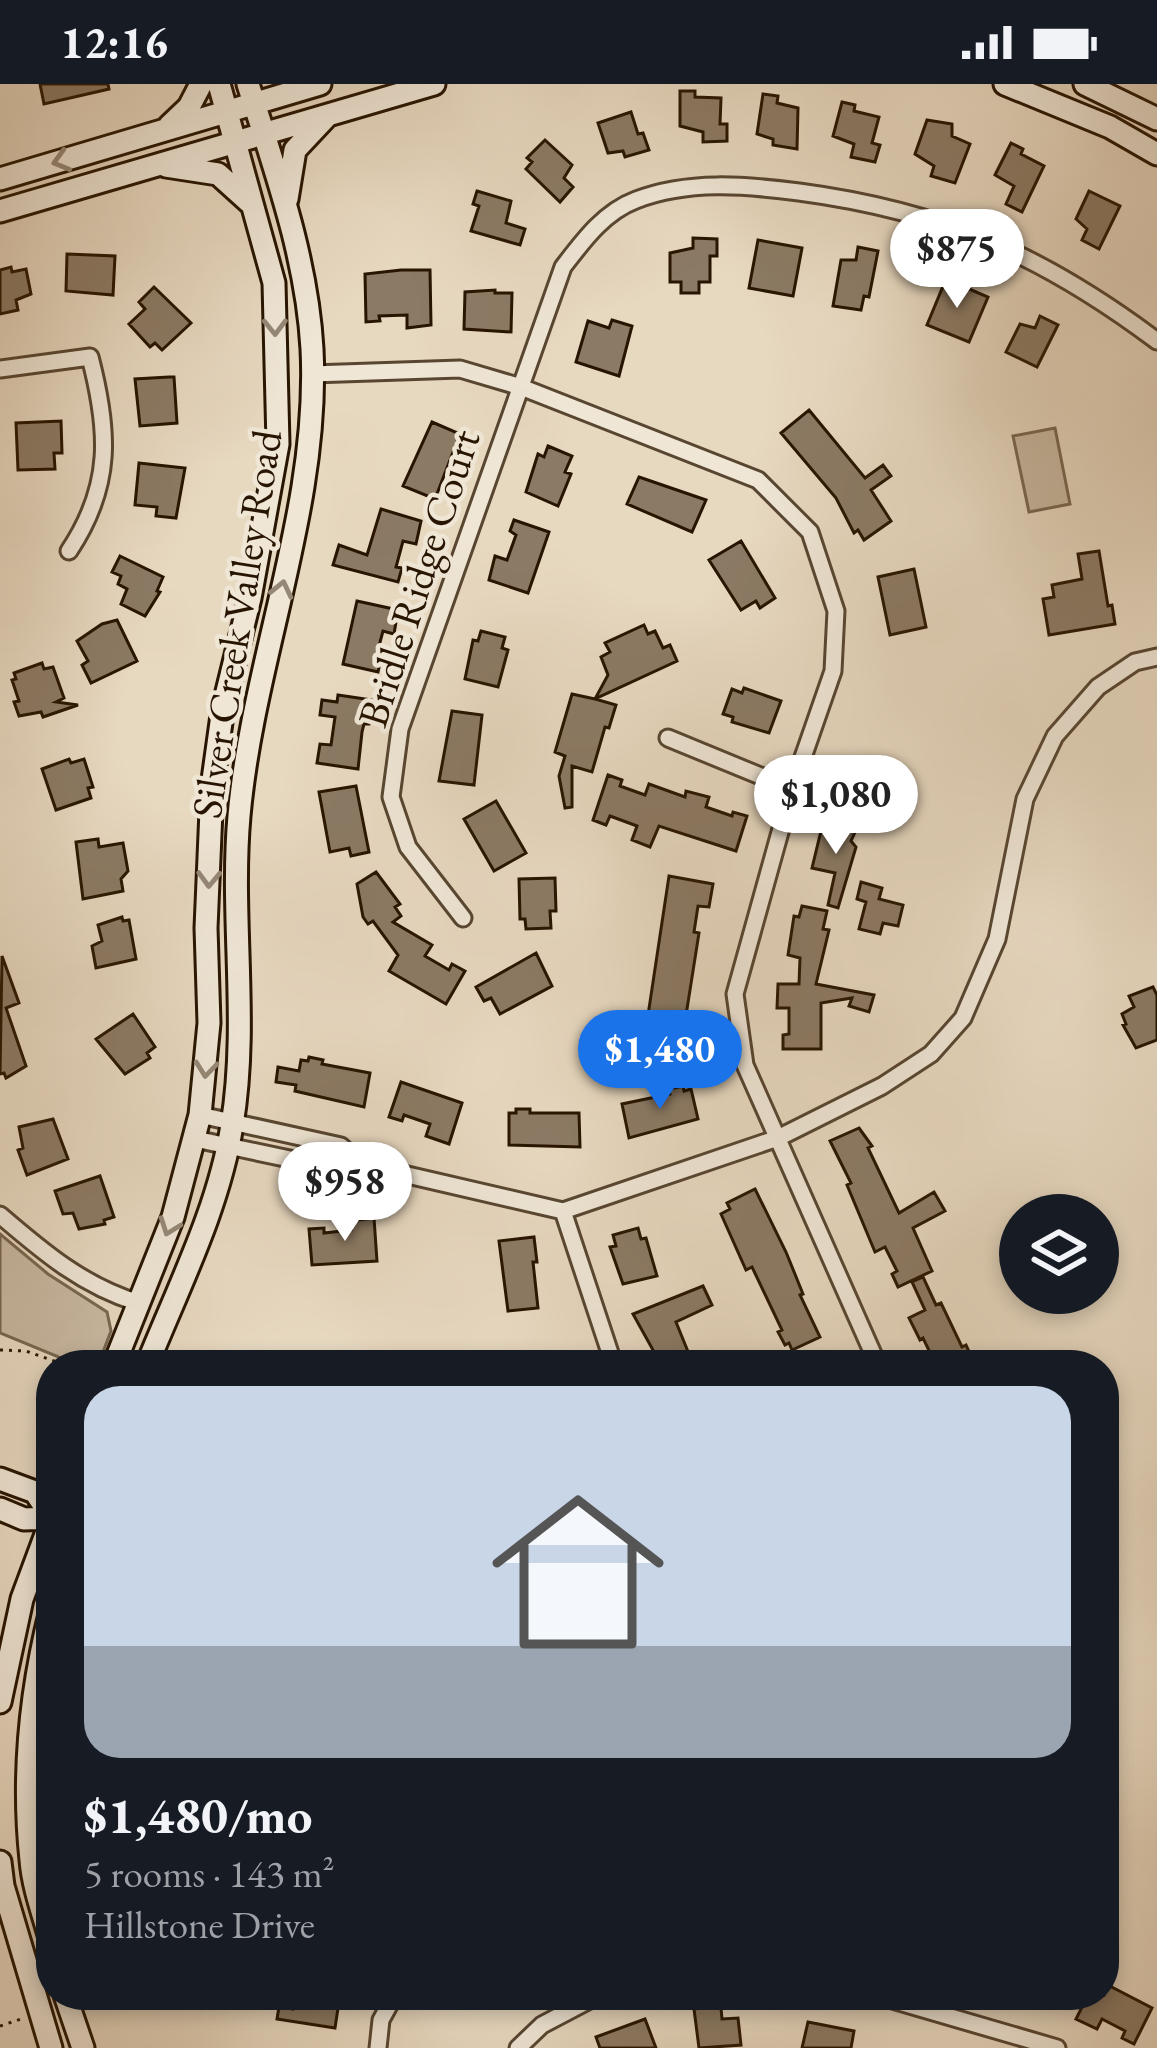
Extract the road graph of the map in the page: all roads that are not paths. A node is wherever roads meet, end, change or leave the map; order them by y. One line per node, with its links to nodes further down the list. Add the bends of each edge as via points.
1 (201, 84): 11 (main road)
2 (219, 84): 8 (main road, Silver Creek Valley Road)
3 (434, 84): 9 (main road)
4 (1005, 84): 14 (main road)
5 (1085, 84): 10 (main road)
6 (312, 85): 7 (main road)
7 (251, 94): 8 (main road); 12 (main road, Silver Creek Valley Road)
8 (227, 112): 11 (main road); 13 (main road, Silver Creek Valley Road)
9 (329, 114): 12 (main road); 17 (main road, via 295,151)
10 (1157, 119)
11 (164, 131): 16 (main road, one-way to 16)
12 (263, 133): 13 (main road); 17 (main road, Silver Creek Valley Road)
13 (236, 141): 15 (main road); 19 (main road, Silver Creek Valley Road)
14 (1157, 154)
15 (155, 165): 18 (main road); 19 (main road, via 218,174)
16 (0, 179)
17 (285, 205): 22 (main road, Silver Creek Valley Road, via 304,283)
18 (0, 211)
19 (256, 213): 29 (main road, Silver Creek Valley Road, one-way to 29, via 274,284 278,444 212,787)
20 (1157, 341): 23 (street, Bridle Ridge Court, via 1056,271 986,238 873,202 745,184 689,187 633,200 593,228 562,266)
21 (0, 369): 24 (street, via 90,357 104,411 105,463 90,520)
22 (312, 374): 23 (street, via 460,369); 30 (main road, Silver Creek Valley Road, one-way to 22, via 238,820 307,463)
23 (521, 387): 27 (street, via 758,480 810,532 836,611 832,671); 28 (street, Bridle Ridge Court, via 400,729 391,797 409,847)
24 (70, 551)
25 (1157, 656): 31 (street, via 1098,687 1055,736 1024,799 997,939 963,1018 932,1054)
26 (668, 738): 27 (street)
27 (792, 789): 31 (street, via 735,994 745,1065)
28 (463, 917)
29 (200, 1115): 30 (street); 32 (main road, Silver Creek Valley Road)
30 (233, 1122): 33 (main road, Silver Creek Valley Road); 34 (street, via 341,1146)
31 (778, 1138): 35 (street); 41 (street)
32 (195, 1139): 33 (street); 37 (main road, Silver Creek Valley Road, one-way to 37)
33 (228, 1146): 34 (street, via 337,1169); 39 (main road, Silver Creek Valley Road)
34 (360, 1164): 35 (street)
35 (563, 1211): 40 (street)
36 (0, 1214): 37 (street, via 74,1274)
37 (139, 1303): 38 (main road, Silver Creek Valley Road)
38 (120, 1350)
39 (153, 1350)
40 (609, 1350)
41 (871, 1350)
42 (0, 1479): 43 (main road)
43 (36, 1494)
44 (0, 1509): 45 (main road)
45 (36, 1519)
46 (36, 1560): 48 (main road)
47 (36, 1675): 50 (main road, via 27,1756)
48 (0, 1702)
49 (0, 1862): 51 (main road)
50 (36, 1884)
51 (1, 1887): 52 (main road)
52 (36, 2006)
53 (37, 2010): 58 (main road)
54 (70, 2010): 59 (main road)
55 (386, 2010): 60 (street)
56 (570, 2010): 61 (street)
57 (952, 2010): 62 (street)
58 (51, 2048)
59 (83, 2048)
60 (378, 2048)
61 (518, 2048)
62 (1057, 2048)

